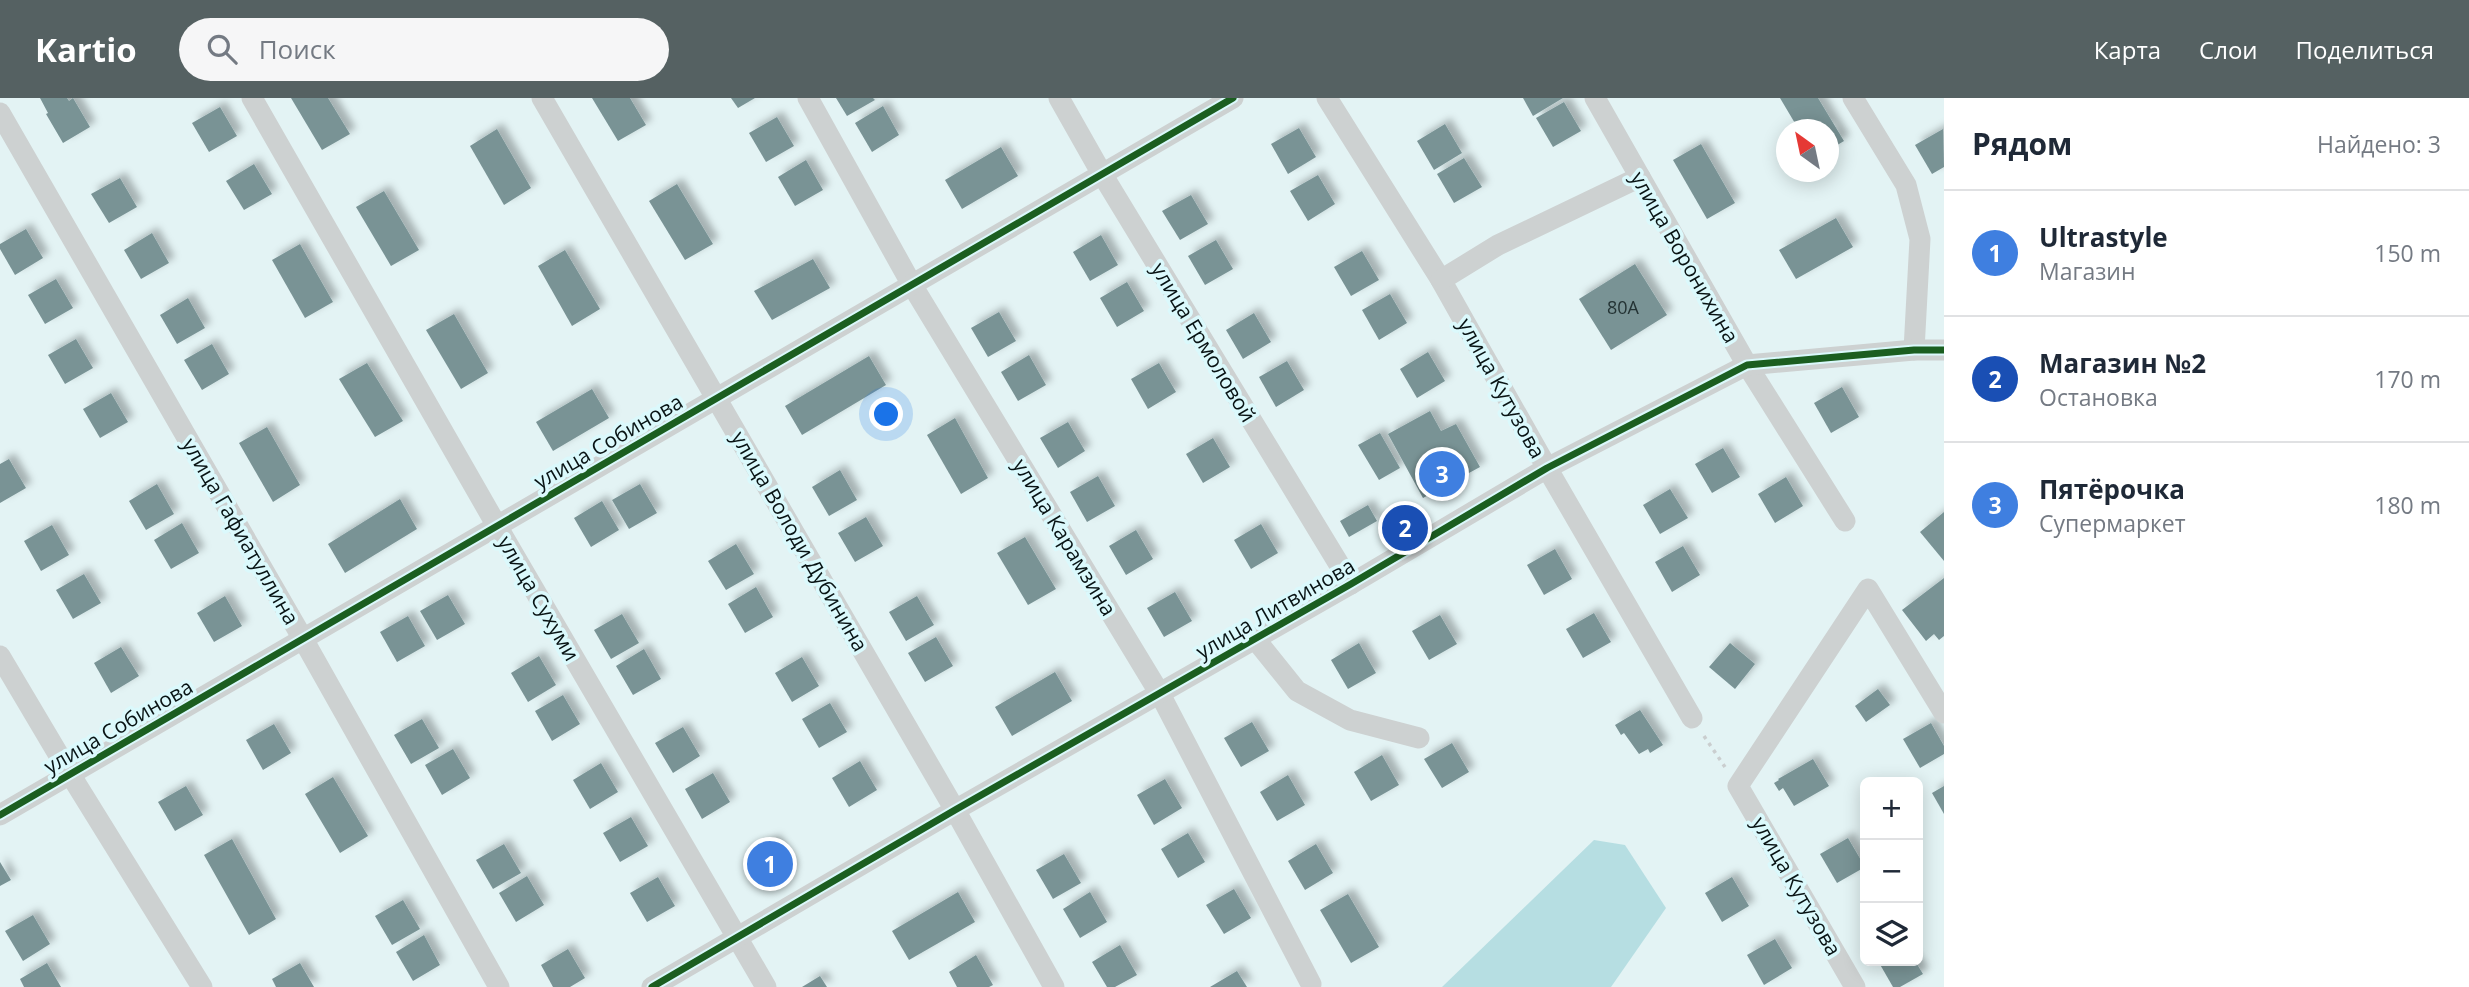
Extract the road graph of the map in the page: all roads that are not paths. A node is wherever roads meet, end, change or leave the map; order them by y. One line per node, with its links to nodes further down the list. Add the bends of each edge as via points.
1 (252, 98): 20 (street, улица Сухуми)
2 (542, 98): 17 (street, улица Володи Дубинина)
3 (808, 98): 13 (street, улица Карамзина)
4 (1059, 98): 10 (street, улица Ермоловой)
5 (1233, 98): 10 (street, улица Собинова)
6 (1327, 98): 12 (street, улица Кутузова)
7 (1595, 98): 11 (street, улица Воронихина)
8 (1853, 98): 14 (street, via 1906,185 1920,239)
9 (0, 113): 22 (street, улица Гафиатуллина)
10 (1102, 174): 13 (street, улица Собинова); 21 (street, улица Ермоловой)
11 (1640, 177): 12 (street, via 1498,245); 16 (street, улица Воронихина)
12 (1441, 280): 18 (street, улица Кутузова)
13 (912, 285): 17 (street, улица Собинова); 25 (street, улица Карамзина)
14 (1914, 350): 15 (street, улица Литвинова); 16 (street, улица Литвинова)
15 (1944, 350)
16 (1747, 365): 18 (street, улица Литвинова); 19 (street, улица Воронихина)
17 (718, 398): 20 (street, улица Собинова); 30 (street, улица Володи Дубинина)
18 (1546, 468): 21 (street, улица Литвинова); 27 (street, улица Кутузова)
19 (1844, 521)
20 (497, 526): 22 (street, улица Собинова); 32 (street, улица Сухуми)
21 (1351, 584): 23 (street, улица Литвинова)
22 (303, 639): 29 (street, улица Собинова); 35 (street, улица Гафиатуллина)
23 (1255, 639): 25 (street, улица Литвинова); 28 (street, via 1297,691 1350,720)
24 (0, 656): 29 (street)
25 (1160, 694): 30 (street, улица Литвинова); 33 (street, улица Карамзина)
26 (1944, 713): 39 (street, улица Кутузова, via 1868,589 1738,786)
27 (1692, 718)
28 (1419, 738)
29 (70, 774): 31 (street, улица Собинова); 34 (street)
30 (955, 810): 32 (street, улица Литвинова); 38 (street, улица Володи Дубинина)
31 (0, 815)
32 (735, 938): 36 (street, улица Литвинова); 37 (street, улица Сухуми)
33 (1311, 984)
34 (202, 987)
35 (499, 987)
36 (652, 987)
37 (765, 987)
38 (1054, 987)
39 (1855, 987)

